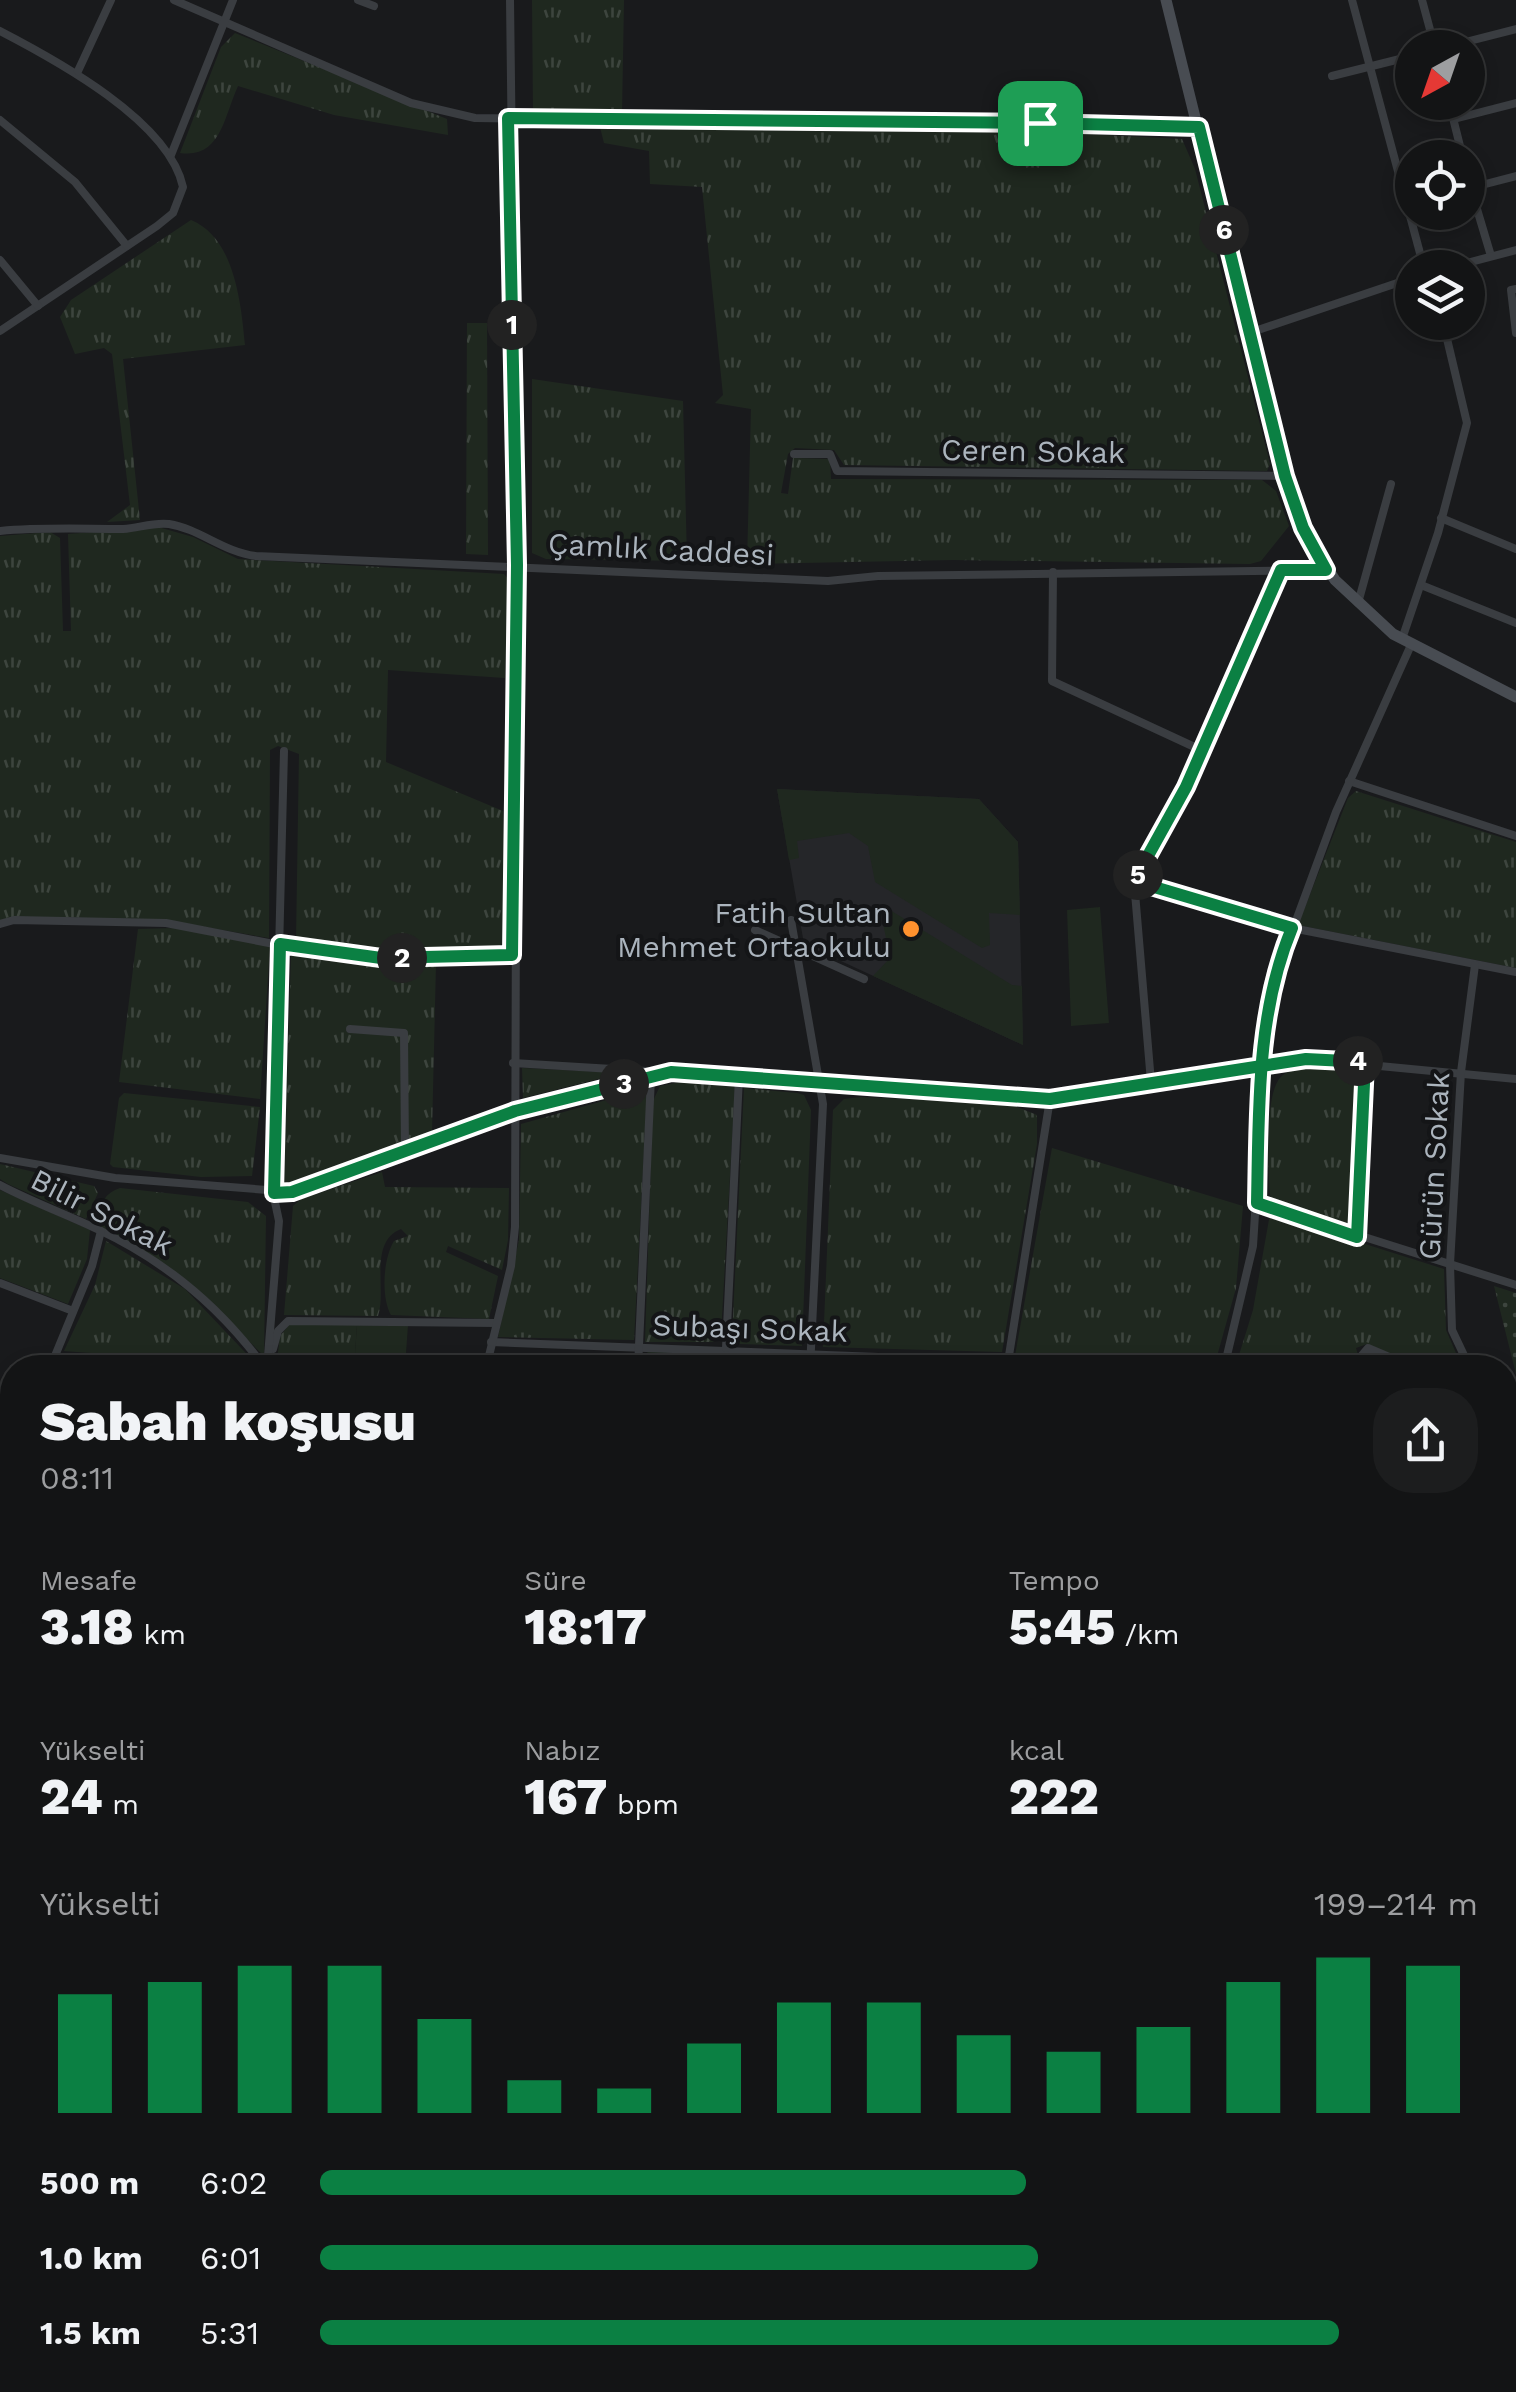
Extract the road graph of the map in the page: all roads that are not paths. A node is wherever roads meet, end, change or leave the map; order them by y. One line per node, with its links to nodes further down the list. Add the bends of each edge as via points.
1 (111, 0): 17 (street)
2 (174, 0): 10 (street)
3 (233, 0): 10 (street)
4 (358, 0): 9 (street)
5 (510, 0): 21 (street)
6 (1166, 0): 23 (main road)
7 (1352, 0): 16 (street)
8 (1422, 0): 12 (street)
9 (374, 6)
10 (224, 22): 21 (street, via 411,103 453,115); 24 (street)
11 (1516, 29): 14 (street)
12 (1433, 30)
13 (0, 31): 17 (street)
14 (1485, 37)
15 (1395, 61): 16 (street)
16 (1371, 67): 18 (street); 29 (street)
17 (78, 71): 24 (street)
18 (1332, 76)
19 (1516, 103): 20 (street)
20 (1485, 111)
21 (508, 118): 23 (street); 47 (street)
22 (0, 120): 28 (street, via 74,182)
23 (1199, 127): 38 (main road)
24 (170, 155): 28 (street, via 180,173 181,200 174,213)
25 (1516, 176): 26 (street)
26 (1485, 181)
27 (1483, 230): 31 (street)
28 (126, 246): 36 (street)
29 (1419, 250)
30 (1516, 250): 31 (street)
31 (1491, 256): 32 (street)
32 (1485, 258)
33 (0, 260): 36 (street)
34 (1395, 284): 38 (street)
35 (1516, 289): 39 (street)
36 (38, 306): 37 (street)
37 (0, 331)
38 (1249, 333): 42 (main road)
39 (1516, 333)
40 (1447, 340): 44 (street, via 1466,424)
41 (794, 454): 42 (street, Ceren Sokak, via 830,454 837,471)
42 (1285, 476): 49 (main road)
43 (1391, 484): 52 (street)
44 (1441, 518): 46 (street); 51 (street)
45 (0, 531): 47 (street, Çamlık Caddesi, via 155,523 182,527 242,554)
46 (1516, 549)
47 (517, 565): 50 (street, Çamlık Caddesi, via 828,581); 67 (street)
48 (1281, 570): 49 (street, Çamlık Caddesi); 50 (street, Çamlık Caddesi); 56 (street)
49 (1326, 570): 52 (main road)
50 (1053, 572): 56 (street, via 1052,681)
51 (1421, 585): 53 (street); 54 (street)
52 (1358, 603): 54 (main road)
53 (1516, 623)
54 (1406, 642): 55 (main road); 58 (street)
55 (1516, 697)
56 (1202, 750): 60 (street)
57 (284, 751): 65 (street)
58 (1350, 781): 59 (street); 63 (street)
59 (1516, 836)
60 (1134, 881): 63 (street); 80 (street)
61 (791, 920): 66 (street)
62 (2, 923): 65 (street, via 166,923)
63 (1292, 928): 68 (street); 74 (street, via 1269,994)
64 (755, 930): 66 (street)
65 (280, 944): 67 (street, via 381,958); 87 (street)
66 (796, 948): 70 (street); 81 (street)
67 (512, 955): 73 (street)
68 (1476, 965): 69 (street); 76 (street, Gürün Sokak)
69 (1516, 972)
70 (864, 979)
71 (350, 1029): 84 (street, via 404,1032)
72 (1365, 1062): 74 (street); 76 (street); 90 (street)
73 (513, 1063): 75 (street); 83 (street)
74 (1264, 1065): 80 (street); 88 (street)
75 (671, 1072): 77 (street); 78 (street)
76 (1460, 1072): 79 (street); 91 (street, Gürün Sokak)
77 (651, 1077): 83 (street); 97 (street)
78 (739, 1077): 81 (street); 98 (street)
79 (1516, 1079)
80 (1150, 1082): 82 (street)
81 (822, 1086): 82 (street); 99 (street)
82 (1050, 1099): 107 (street)
83 (515, 1111): 84 (street); 95 (street, via 514,1242)
84 (406, 1151): 87 (street)
85 (0, 1158): 87 (street, via 115,1178)
86 (0, 1185): 89 (street, Bilir Sokak)
87 (274, 1193): 102 (street, via 279,1221)
88 (1257, 1203): 90 (street); 108 (street)
89 (101, 1230): 94 (street); 101 (street, Bilir Sokak, via 178,1277)
90 (1357, 1237): 91 (street)
91 (1450, 1264): 93 (street); 111 (street, Gürün Sokak, via 1452,1330)
92 (0, 1283): 94 (street)
93 (1516, 1284)
94 (73, 1311): 100 (street)
95 (496, 1323): 96 (street); 103 (street, via 288,1321)
96 (491, 1342): 97 (street, Subaşı Sokak); 104 (street)
97 (639, 1346): 98 (street, Subaşı Sokak); 105 (street)
98 (726, 1348): 99 (street, Subaşı Sokak)
99 (813, 1353): 106 (street, Subaşı Sokak)
100 (55, 1355)
101 (256, 1355)
102 (268, 1355)
103 (271, 1355)
104 (488, 1355)
105 (639, 1355)
106 (845, 1355)
107 (1009, 1355)
108 (1228, 1355)
109 (1362, 1355): 110 (street, via 1368,1348)
110 (1384, 1355)
111 (1464, 1355)

